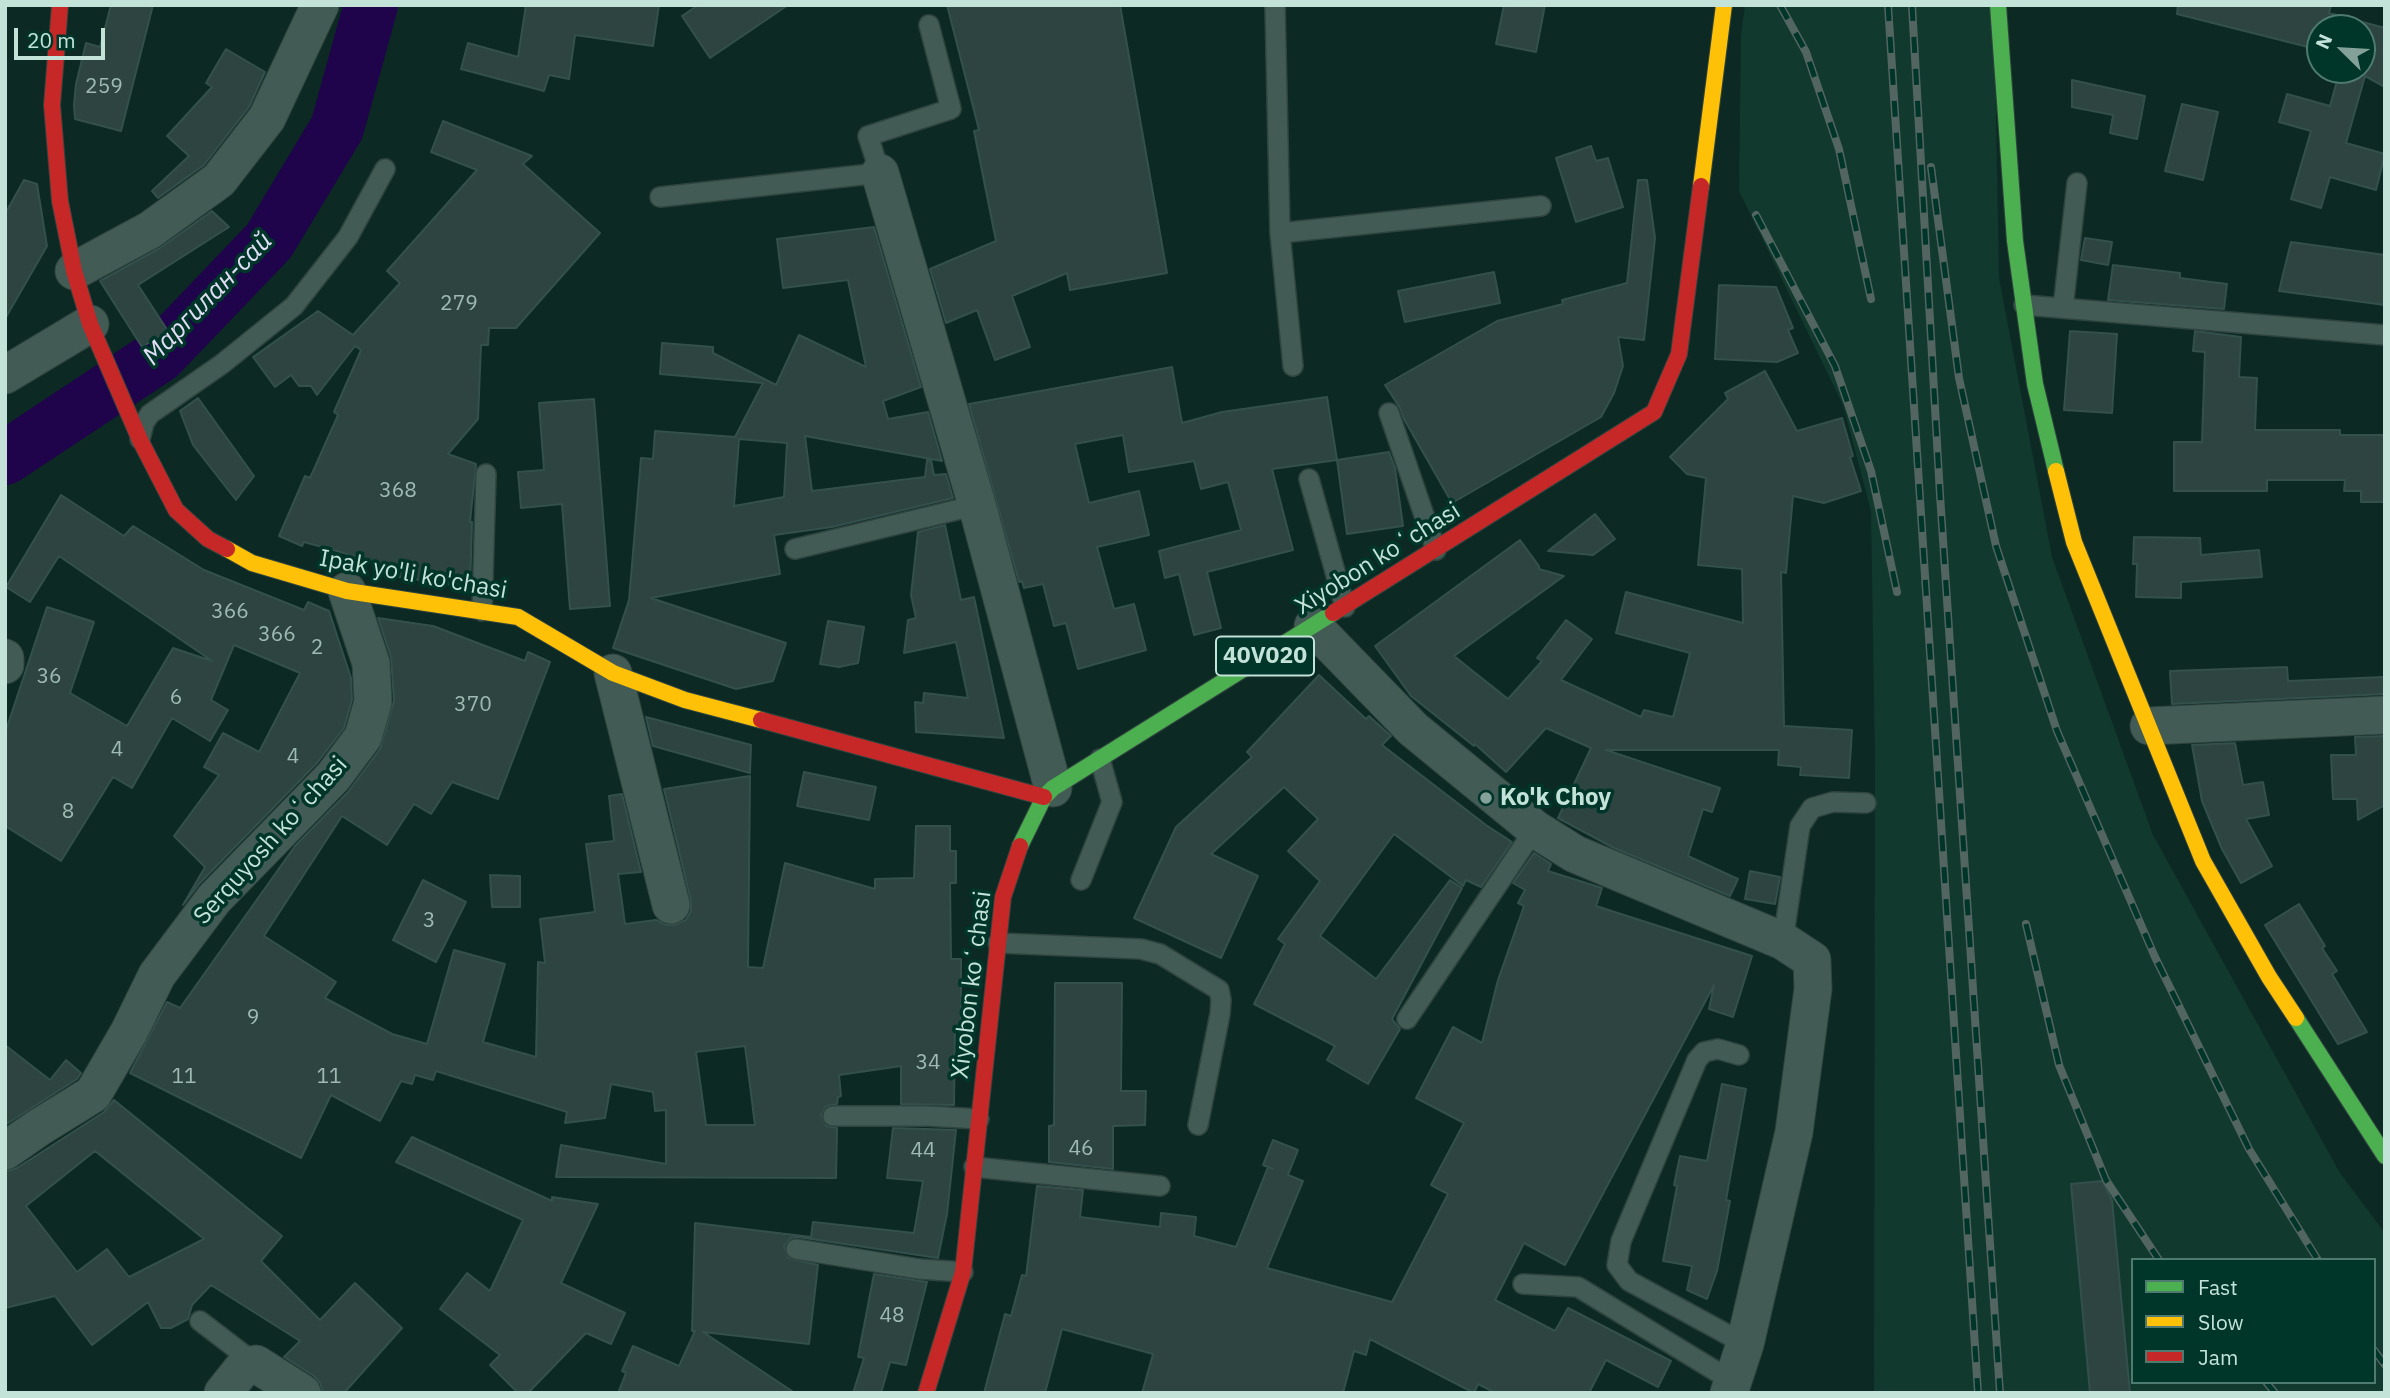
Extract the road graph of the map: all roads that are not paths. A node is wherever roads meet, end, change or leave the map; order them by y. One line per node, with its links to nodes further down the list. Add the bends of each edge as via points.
1 (60, 5): 13 (street, Ipak yo'li ko'chasi, via 52,104 60,201)
2 (320, 5): 13 (street, via 267,118 219,180 150,229)
3 (1275, 5): 12 (lane)
4 (1724, 5): 26 (street, Xiyobon koʻchasi / 40V020, via 1679,354 1654,412)
5 (1998, 5): 14 (street)
6 (929, 25): 8 (lane, via 951,109 868,136)
7 (385, 169): 21 (lane, via 348,237 294,306 150,414)
8 (880, 173): 10 (lane); 24 (street)
9 (2077, 183): 15 (lane)
10 (660, 197)
11 (1541, 206): 12 (lane)
12 (1280, 233): 18 (lane)
13 (74, 271): 16 (street, Ipak yo'li ko'chasi)
14 (2024, 305): 15 (lane); 35 (street, via 2035,384 2074,542)
15 (2063, 308): 17 (lane)
16 (90, 324): 19 (street); 21 (street, Ipak yo'li ko'chasi)
17 (2385, 335)
18 (1293, 366)
19 (5, 375)
20 (1389, 413): 26 (lane)
21 (140, 440): 27 (street, Ipak yo'li ko'chasi, via 176,510 208,539 252,564)
22 (486, 474): 29 (lane)
23 (1309, 479): 28 (lane)
24 (977, 505): 25 (lane); 37 (street)
25 (795, 549)
26 (1436, 550): 28 (street, Xiyobon koʻchasi / 40V020)
27 (347, 591): 29 (street, Ipak yo'li ko'chasi); 49 (street, Serquyosh koʻchasi, via 371,663 373,702 363,737 333,777 214,899 157,975 93,1094)
28 (1345, 607): 30 (street, Xiyobon koʻchasi / 40V020)
29 (482, 611): 33 (street, Ipak yo'li ko'chasi, via 517,617)
30 (1313, 626): 36 (street, Xiyobon koʻchasi / 40V020); 39 (street, via 1413,729)
31 (5, 658): 32 (street)
32 (5, 665)
33 (613, 673): 37 (street, Ipak yo'li ko'chasi, via 685,700); 41 (street)
34 (2385, 715): 35 (street)
35 (2149, 726): 50 (street, via 2203,861 2269,977)
36 (1100, 759): 37 (street, Xiyobon koʻchasi / 40V020); 40 (lane, via 1112,802)
37 (1048, 792): 43 (street, Xiyobon koʻchasi, via 1019,847 1003,897)
38 (1866, 803): 42 (lane, via 1833,802 1811,808 1800,826)
39 (1535, 829): 42 (street, via 1575,854); 44 (lane)
40 (1081, 880)
41 (671, 905)
42 (1783, 940): 57 (street, via 1812,960 1813,989 1794,1132)
43 (998, 943): 47 (street, Xiyobon koʻchasi); 48 (lane, via 1141,949 1160,954 1219,990 1220,1014)
44 (1406, 1019)
45 (1738, 1055): 57 (lane, via 1718,1049 1704,1052 1697,1060 1621,1241 1617,1265 1629,1281)
46 (833, 1115): 47 (lane)
47 (979, 1118): 51 (street, Xiyobon koʻchasi)
48 (1198, 1125)
49 (5, 1151)
50 (2385, 1156)
51 (974, 1167): 52 (lane); 54 (street, Xiyobon koʻchasi)
52 (1160, 1186)
53 (796, 1249): 54 (lane)
54 (963, 1272): 62 (street, Xiyobon koʻchasi)
55 (1523, 1284): 59 (lane, via 1578,1287)
56 (200, 1321): 58 (lane)
57 (1745, 1344): 59 (street)
58 (256, 1364): 60 (street, via 243,1368); 61 (street)
59 (1731, 1387)
60 (223, 1393)
61 (302, 1393)
62 (926, 1393)

